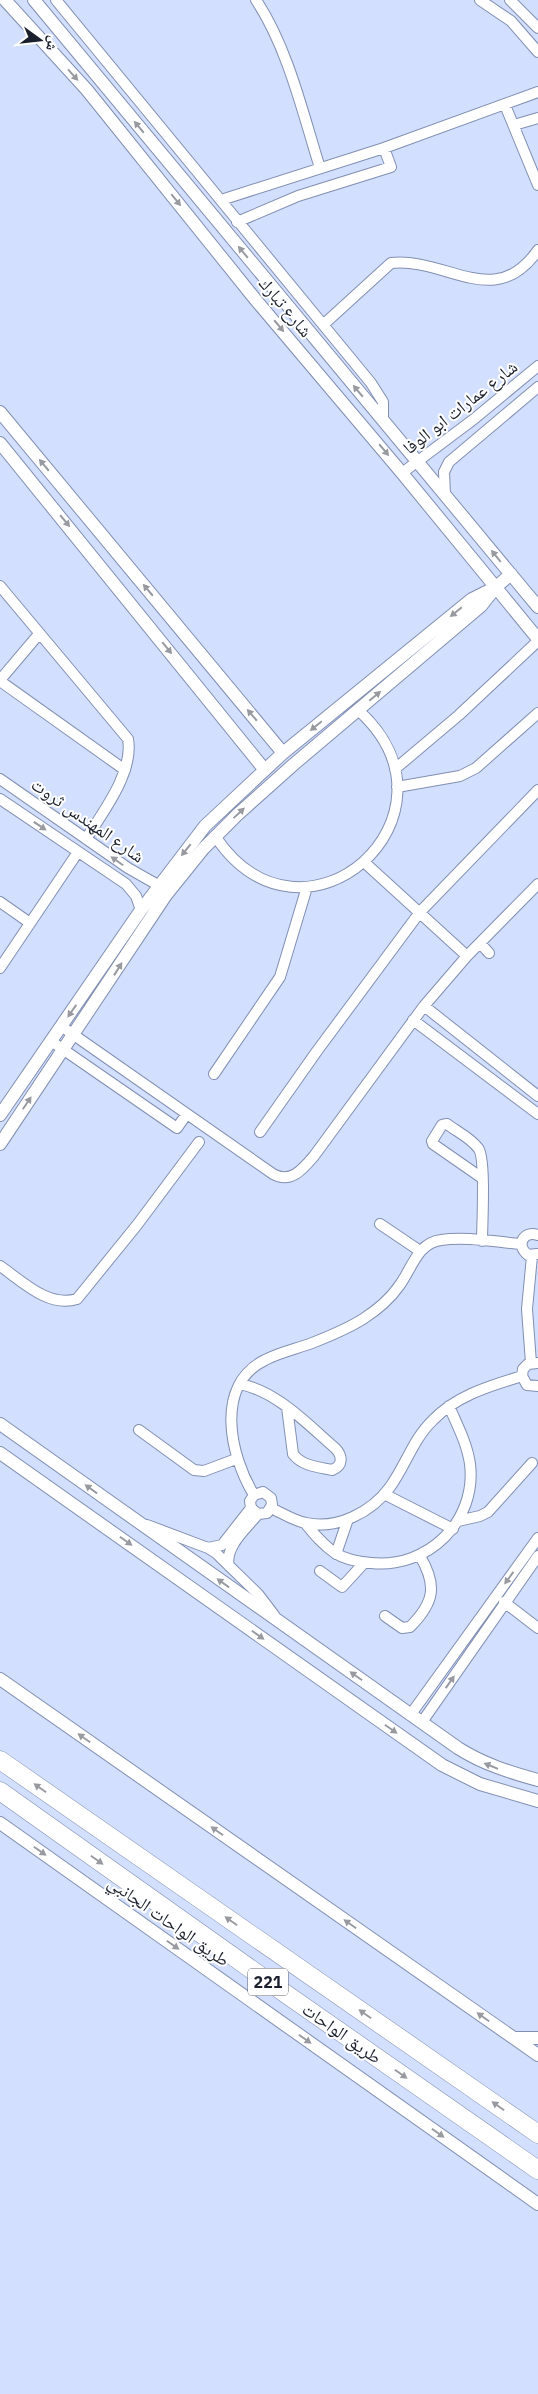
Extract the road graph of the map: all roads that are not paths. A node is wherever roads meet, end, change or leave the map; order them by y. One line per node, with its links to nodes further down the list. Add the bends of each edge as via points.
1 (5, 0): 30 (street, شارع تبارك, one-way to 30, via 92,98)
2 (34, 0): 27 (street, شارع تبارك, one-way to 2)
3 (56, 0): 19 (street)
4 (256, 0): 16 (street, via 283,56)
5 (480, 0): 7 (street)
6 (510, 0): 7 (street); 8 (street)
7 (503, 14): 9 (street)
8 (538, 28)
9 (538, 52)
10 (538, 92): 11 (street)
11 (505, 105): 13 (street); 14 (street)
12 (538, 118): 13 (street)
13 (514, 125): 18 (street)
14 (384, 148): 15 (street); 17 (street, via 391,167)
15 (356, 157): 16 (street); 17 (street)
16 (320, 168): 19 (street)
17 (361, 176): 20 (street, via 298,196)
18 (538, 185)
19 (221, 200): 20 (street)
20 (237, 222): 22 (street)
21 (538, 250): 22 (street, via 526,266 511,276 492,281 425,266 391,263)
22 (324, 325): 27 (street, via 380,396)
23 (538, 366): 24 (street, شارع عمارات ابو الوفا)
24 (521, 381): 25 (street); 29 (street, شارع عمارات ابو الوفا)
25 (536, 392): 31 (street, شارع عمارات ابو الوفا, via 449,462 444,472)
26 (0, 412): 41 (street, one-way to 26)
27 (383, 420): 29 (street, شارع تبارك)
28 (0, 443): 42 (street, one-way to 42)
29 (418, 461): 30 (street, شارع عمارات ابو الوفا); 31 (street, شارع تبارك)
30 (402, 473): 34 (street, شارع تبارك)
31 (444, 494): 32 (street, شارع تبارك, one-way to 31)
32 (511, 574): 34 (street); 35 (street, شارع تبارك)
33 (0, 586): 36 (street)
34 (496, 587): 37 (street, شارع تبارك); 39 (street, one-way to 34, via 481,606); 41 (street, one-way to 41, via 472,599)
35 (538, 607)
36 (39, 634): 38 (street); 44 (street, via 122,730 130,750)
37 (538, 640): 43 (street, via 459,715)
38 (0, 680): 44 (street)
39 (358, 710): 43 (street, via 386,743); 49 (street, one-way to 39)
40 (538, 713): 46 (street, via 476,768 460,776)
41 (283, 753): 42 (street)
42 (264, 769): 57 (street, one-way to 57, via 205,826)
43 (395, 769): 46 (street)
44 (125, 770): 50 (street)
45 (0, 779): 50 (street, شارع المهندس ثروت)
46 (397, 786): 52 (street, via 390,826)
47 (538, 790): 60 (street)
48 (0, 799): 51 (street, شارع المهندس ثروت, one-way to 51)
49 (215, 836): 56 (street, via 227,855 262,880); 57 (street)
50 (86, 839): 53 (street, شارع المهندس ثروت, one-way to 50)
51 (78, 852): 54 (street, شارع المهندس ثروت); 61 (street)
52 (364, 862): 56 (street, via 334,881); 60 (street)
53 (134, 872): 54 (street); 57 (street, شارع المهندس ثروت)
54 (126, 884): 59 (street, شارع المهندس ثروت)
55 (538, 884): 62 (street)
56 (307, 887): 72 (street, via 280,977)
57 (164, 888): 59 (street); 69 (street, one-way to 57)
58 (0, 902): 61 (street)
59 (142, 910): 68 (street, one-way to 68)
60 (420, 912): 64 (street); 77 (street)
61 (30, 923): 65 (street)
62 (480, 943): 63 (street); 64 (street)
63 (489, 953)
64 (467, 956): 66 (street)
65 (0, 968)
66 (424, 1006): 67 (street); 73 (street)
67 (413, 1020): 75 (street); 76 (street, via 314,1156 290,1177 273,1174)
68 (61, 1026): 69 (street); 70 (street)
69 (74, 1035): 71 (street); 76 (street)
70 (51, 1041): 71 (street); 74 (street)
71 (64, 1050): 76 (street, via 177,1128); 79 (street, one-way to 71)
72 (214, 1074)
73 (538, 1096)
74 (1, 1113)
75 (538, 1114)
76 (186, 1115)
77 (260, 1132)
78 (199, 1142): 87 (street, via 77,1299 66,1303 46,1297)
79 (0, 1144)
80 (482, 1178): 80 (street, via 479,1148 447,1124 442,1125 433,1144); 83 (street)
81 (380, 1224): 85 (street)
82 (538, 1235): 84 (street, via 525,1235)
83 (482, 1241): 84 (street); 85 (street, via 440,1240)
84 (521, 1244): 86 (street, via 524,1252)
85 (420, 1252): 90 (street, via 401,1284 379,1308 342,1331 264,1360 251,1369)
86 (535, 1254): 88 (street, via 527,1309)
87 (0, 1266)
88 (534, 1363): 89 (street, via 525,1366)
89 (522, 1376): 91 (street, via 526,1385); 92 (street, via 467,1395)
90 (240, 1384): 93 (street, via 258,1388); 98 (street, via 231,1420)
91 (538, 1386)
92 (449, 1406): 101 (street, via 421,1432); 108 (street, via 466,1446 470,1465 469,1486)
93 (287, 1407): 93 (street, via 339,1452 342,1461 336,1468 332,1470 297,1459 292,1448)
94 (0, 1424): 97 (street)
95 (139, 1430): 98 (street, via 194,1470 204,1472)
96 (0, 1453): 100 (street)
97 (45, 1456): 100 (street); 106 (street, one-way to 97)
98 (236, 1459): 102 (street)
99 (532, 1463): 108 (street, via 488,1512)
100 (32, 1476): 129 (street, one-way to 129, via 454,1773 496,1790)
101 (384, 1494): 105 (street); 108 (street)
102 (254, 1495): 103 (street, via 266,1494 272,1501); 104 (street, via 250,1501)
103 (271, 1508): 104 (street, via 267,1513); 107 (street)
104 (254, 1511): 110 (street, via 222,1545); 115 (street, via 230,1551)
105 (348, 1519): 107 (street, via 334,1523); 111 (street)
106 (134, 1520): 110 (street); 119 (street, one-way to 106)
107 (305, 1523): 111 (street)
108 (456, 1525): 112 (street)
109 (538, 1538): 120 (street, one-way to 120)
110 (208, 1548): 115 (street)
111 (336, 1554): 114 (street)
112 (420, 1556): 114 (street, via 394,1564); 118 (street, via 431,1584 430,1602 406,1628)
113 (538, 1556): 117 (street)
114 (364, 1563): 116 (street, via 342,1587)
115 (229, 1566): 119 (street, via 258,1594)
116 (320, 1571)
117 (504, 1602): 121 (street); 122 (street)
118 (385, 1616)
119 (281, 1624): 124 (street, one-way to 119)
120 (474, 1626): 122 (street); 124 (street)
121 (538, 1628)
122 (484, 1634): 125 (street, one-way to 122)
123 (0, 1679): 131 (street, one-way to 123)
124 (411, 1714): 125 (street)
125 (422, 1722): 127 (street, one-way to 125, via 476,1760)
126 (0, 1760): 134 (highway, طريق الواحات / 221, one-way to 126)
127 (538, 1780)
128 (0, 1791): 135 (highway, طريق الواحات / 221, one-way to 135)
129 (538, 1798)
130 (0, 1823): 136 (street, طريق الواحات الجانبي, one-way to 136)
131 (513, 2038): 132 (street); 133 (street)
132 (538, 2038)
133 (538, 2055)
134 (538, 2134)
135 (538, 2170)
136 (538, 2204)

